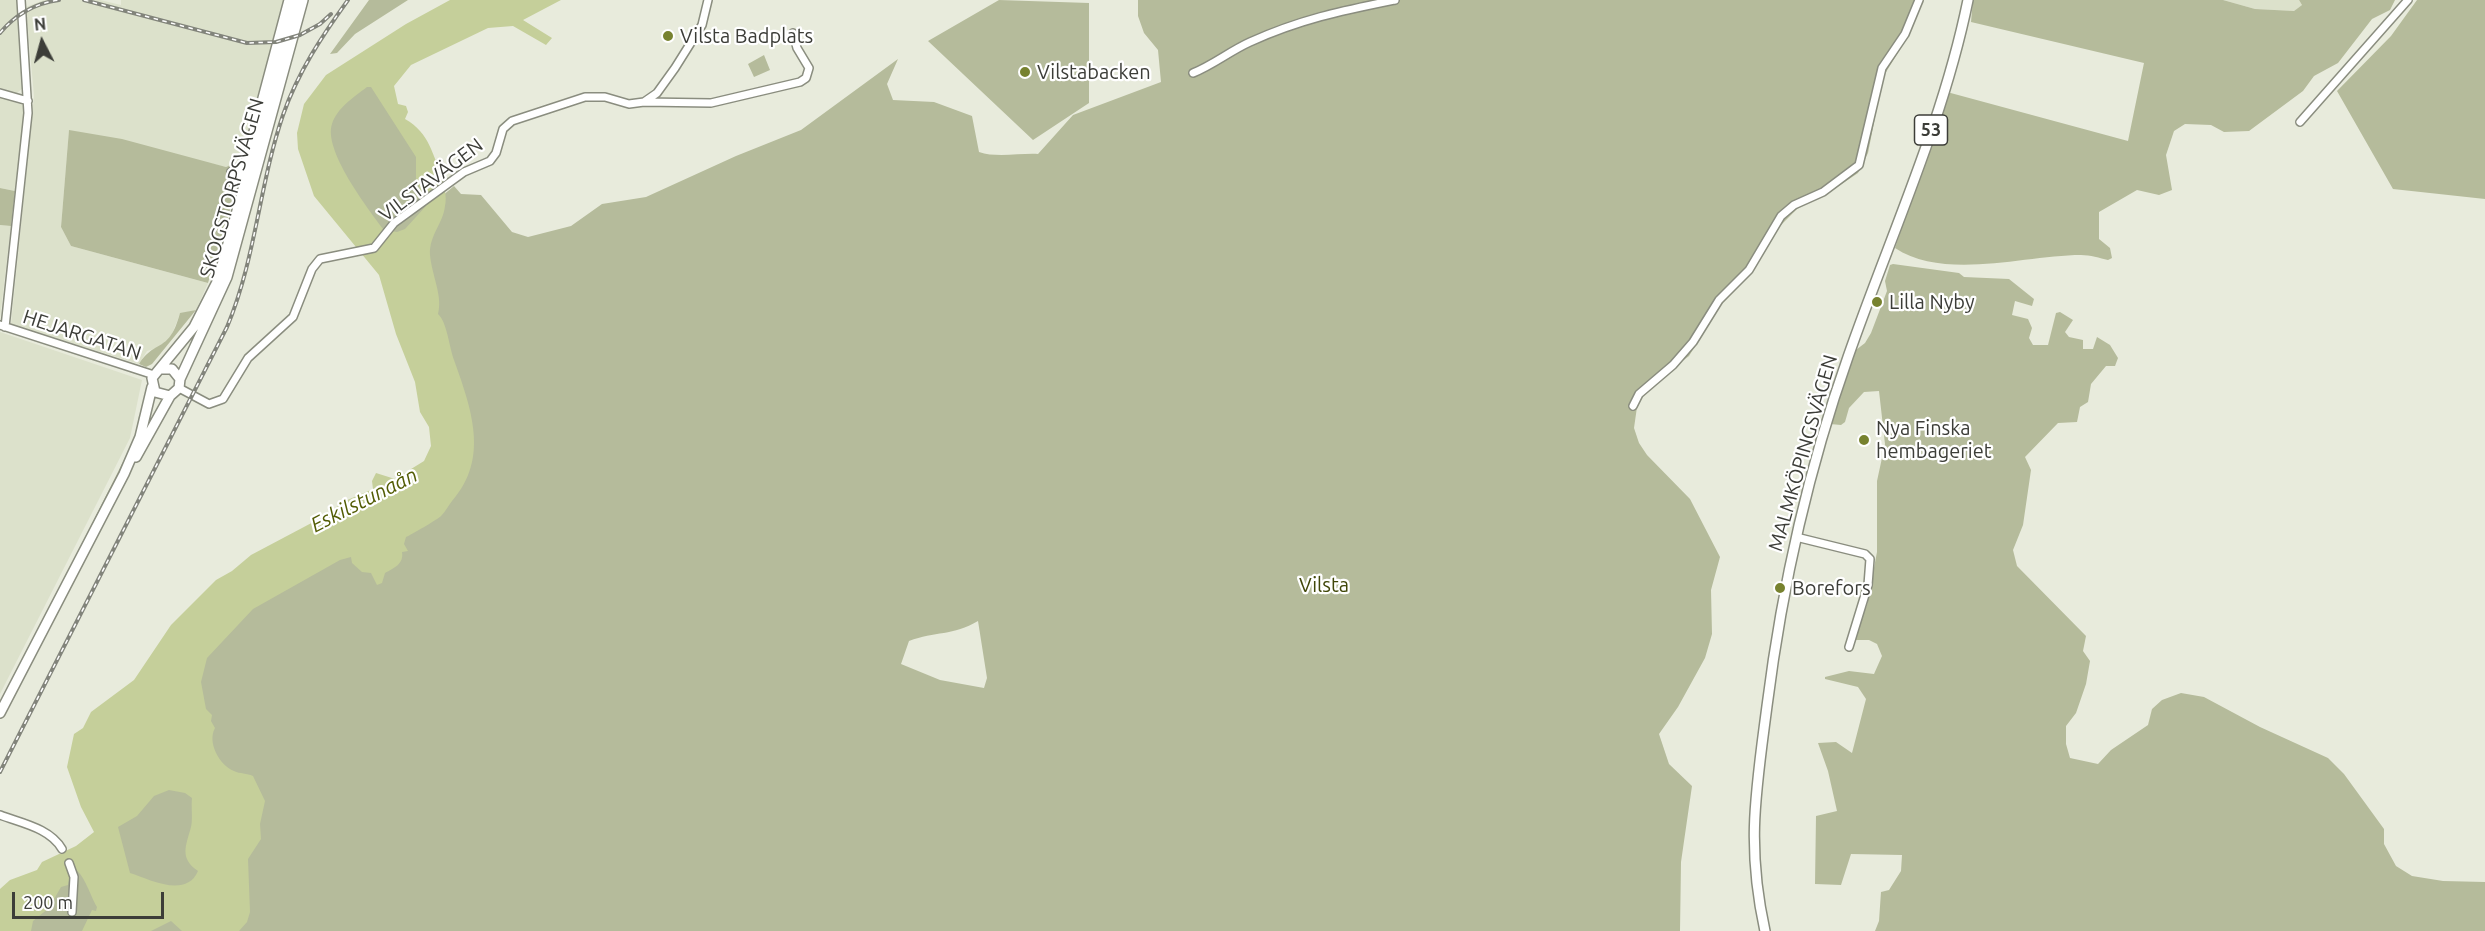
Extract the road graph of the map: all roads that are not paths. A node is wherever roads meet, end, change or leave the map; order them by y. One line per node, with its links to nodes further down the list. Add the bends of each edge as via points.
1 (21, 0): 13 (street)
2 (288, 0): 16 (street)
3 (295, 0): 18 (main road, SKOGSTORPSVÄGEN, via 218,280 194,327)
4 (303, 0): 20 (main road, SKOGSTORPSVÄGEN, via 227,277)
5 (708, 0): 14 (street, via 702,25 657,93)
6 (1395, 0): 11 (street, via 1306,19)
7 (1919, 0): 23 (street, via 1905,33 1882,68 1859,165 1823,192 1787,210 1749,270 1719,300 1693,342 1639,394)
8 (1968, 0): 25 (main road, MALMKÖPINGSVÄGEN / 53, via 1940,104 1836,391)
9 (2408, 0): 15 (street)
10 (793, 33): 14 (street, VILSTAVÄGEN, via 809,68 800,82 711,103)
11 (1193, 73)
12 (0, 93): 13 (street)
13 (28, 101): 17 (street)
14 (644, 102): 20 (street, VILSTAVÄGEN, via 629,104 585,97 517,118 503,129 494,157 464,172 391,227 377,246 328,256 316,263 293,317 248,357 223,399 209,404)
15 (2300, 122)
16 (243, 165)
17 (2, 326): 19 (street, HEJARGATAN)
18 (162, 369): 19 (main road); 20 (main road, via 172,369)
19 (153, 375): 21 (main road)
20 (179, 383): 22 (main road)
21 (152, 387): 22 (main road, via 160,395); 24 (main road, via 140,437)
22 (170, 396): 24 (main road)
23 (1633, 406)
24 (124, 474): 27 (main road)
25 (1796, 537): 26 (street, via 1865,554 1870,559 1868,585); 32 (main road, MALMKÖPINGSVÄGEN / 53, via 1773,661 1753,815 1754,873)
26 (1849, 647)
27 (0, 713)
28 (0, 815): 29 (street, via 44,832)
29 (62, 849)
30 (69, 862): 31 (street, via 74,873)
31 (72, 912)
32 (1765, 931)

